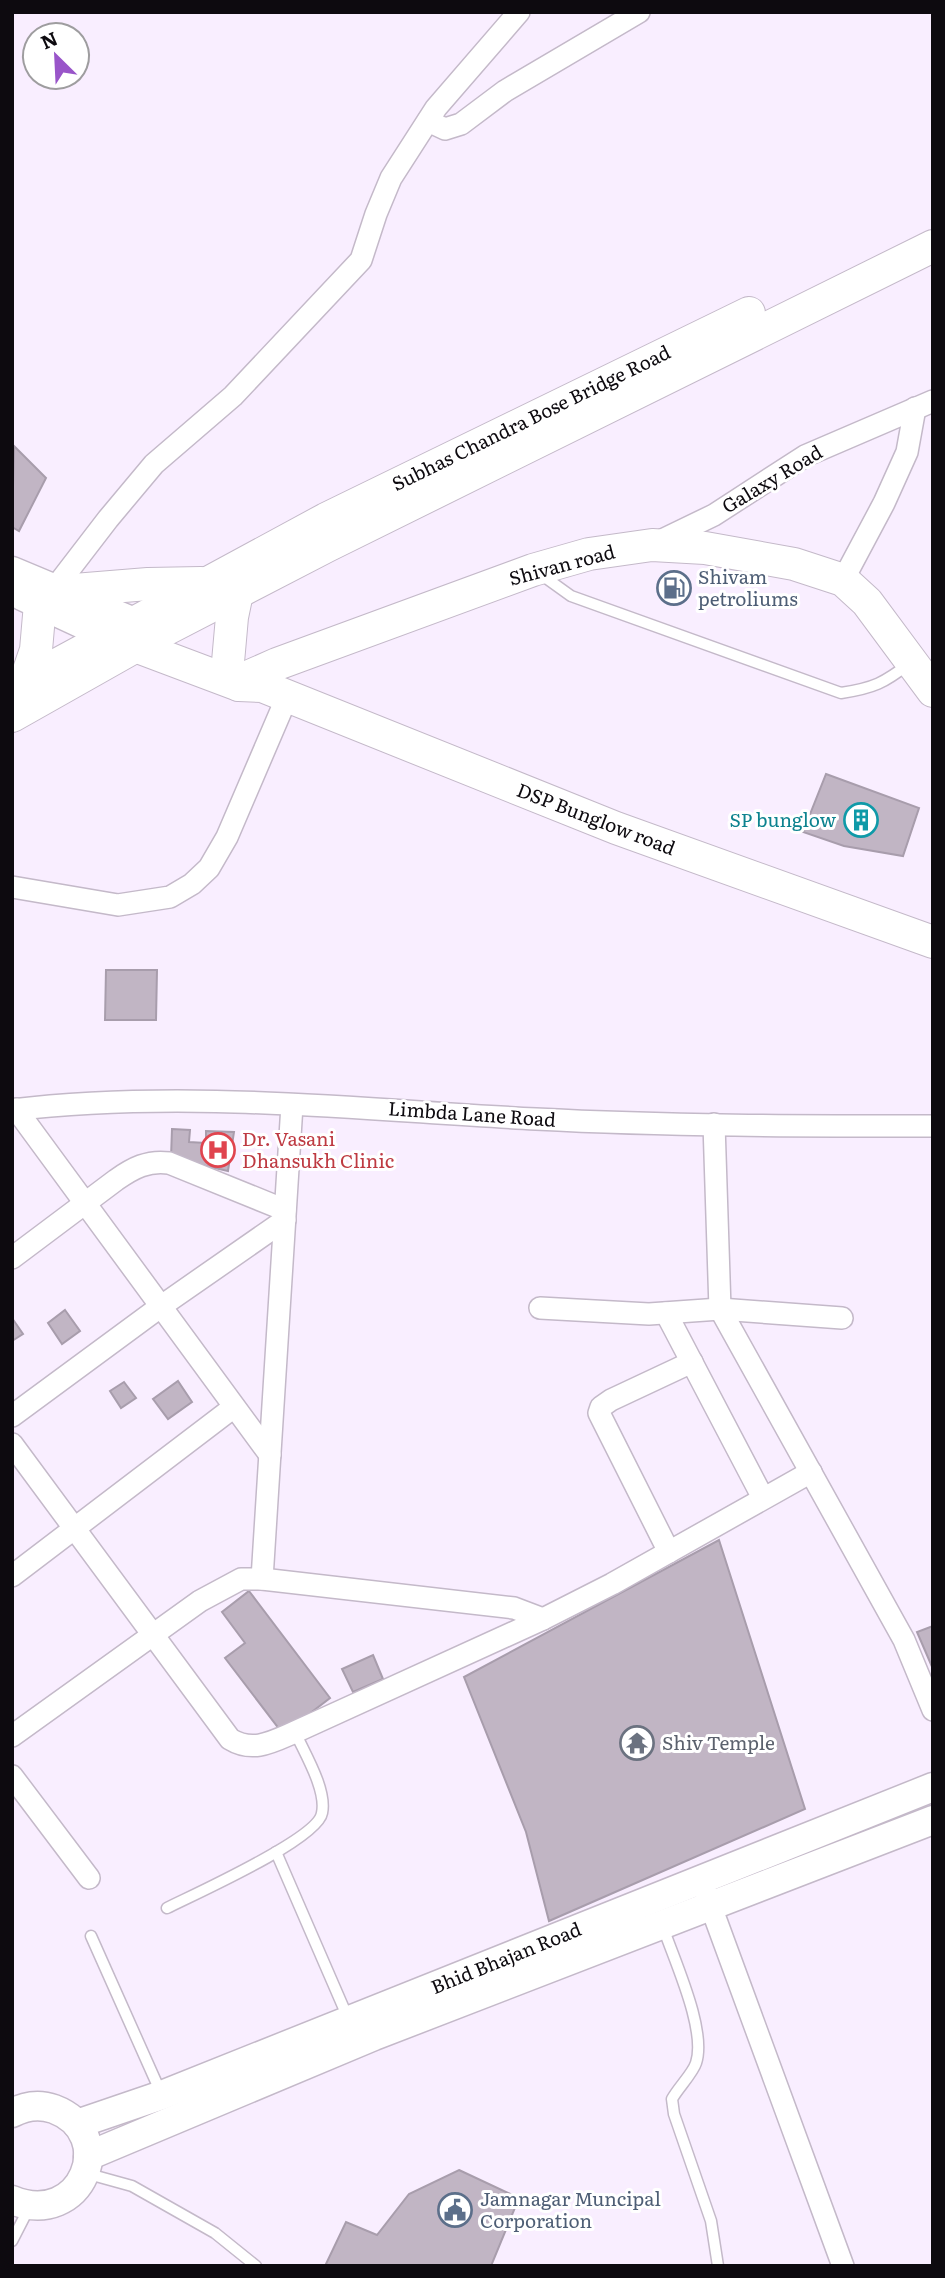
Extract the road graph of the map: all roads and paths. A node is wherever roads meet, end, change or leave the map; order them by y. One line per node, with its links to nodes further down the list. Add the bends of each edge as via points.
1 (519, 12): 3 (street)
2 (639, 12): 3 (street, via 505,91 461,124 444,129)
3 (428, 121): 13 (street, via 391,178 361,260 233,396 154,464)
4 (933, 223): 11 (main road, Subhas Chandra Bose Bridge Road, via 349,508)
5 (933, 246): 12 (main road, Subhas Chandra Bose Bridge Road)
6 (924, 405): 7 (street, Galaxy Road, via 805,456 713,515); 10 (street, via 884,503)
7 (652, 545): 8 (main road, Shivan road, via 589,554); 10 (main road, Shivan road, via 705,548 794,564)
8 (533, 570): 15 (lane, via 571,596 841,693 885,682); 16 (main road, Shivan road)
9 (12, 571): 13 (main road)
10 (843, 580): 15 (main road, Shivan road, via 867,602)
11 (207, 583): 13 (main road); 14 (main road, Subhas Chandra Bose Bridge Road)
12 (237, 593): 14 (main road, Subhas Chandra Bose Bridge Road); 16 (main road)
13 (42, 594): 14 (main road); 17 (main road, via 36,650)
14 (136, 636): 16 (main road, DSP Bunglow road); 17 (main road); 19 (main road)
15 (912, 661): 18 (main road, Shivan road)
16 (254, 681): 20 (street, via 227,837 209,868 192,884 170,897 118,905); 21 (main road, DSP Bunglow road, via 616,828)
17 (19, 686)
18 (933, 691)
19 (12, 716)
20 (12, 887)
21 (933, 942)
22 (292, 1105): 23 (street, Limbda Lane Road, via 168,1100); 24 (street, Limbda Lane Road); 27 (street)
23 (14, 1109): 26 (street)
24 (714, 1124): 25 (street, Limbda Lane Road); 31 (street)
25 (933, 1126)
26 (86, 1205): 27 (street, via 133,1169 154,1161 169,1163); 28 (street); 29 (street)
27 (285, 1215): 29 (street); 38 (street)
28 (12, 1258)
29 (160, 1307): 35 (street); 36 (street)
30 (540, 1308): 32 (street)
31 (720, 1309): 32 (street); 33 (street); 39 (street)
32 (666, 1314): 34 (street)
33 (842, 1318)
34 (692, 1362): 40 (street); 42 (street, via 611,1399 599,1413)
35 (234, 1407): 38 (street); 41 (street)
36 (12, 1416)
37 (12, 1444): 41 (street)
38 (270, 1455): 44 (street)
39 (811, 1472): 40 (street); 47 (street, via 904,1640)
40 (762, 1498): 42 (street)
41 (75, 1529): 43 (street); 46 (street)
42 (669, 1552): 45 (street)
43 (12, 1576)
44 (262, 1579): 45 (street, via 514,1608); 46 (street, via 241,1579 223,1588)
45 (544, 1619): 48 (street)
46 (153, 1635): 48 (street, via 230,1740 255,1748); 49 (street)
47 (933, 1710)
48 (296, 1732): 53 (lane, via 322,1794 323,1815 296,1842)
49 (12, 1736)
50 (12, 1776): 54 (street)
51 (933, 1787): 55 (main road, Bhid Bhajan Road)
52 (933, 1819): 55 (main road, Bhid Bhajan Road)
53 (275, 1852): 56 (lane); 59 (lane)
54 (89, 1878)
55 (705, 1892): 57 (main road, Bhid Bhajan Road); 59 (main road, Bhid Bhajan Road); 68 (street)
56 (167, 1908)
57 (662, 1924): 63 (main road, Bhid Bhajan Road, via 374,2036); 67 (lane, via 699,2040 696,2064 672,2099 674,2114 711,2221)
58 (91, 1937): 60 (lane)
59 (349, 2021): 60 (main road, Bhid Bhajan Road)
60 (162, 2095): 62 (main road, Bhid Bhajan Road)
61 (12, 2113): 62 (main road, via 31,2106 47,2107)
62 (77, 2124): 63 (main road, via 85,2139)
63 (87, 2165): 64 (main road, via 77,2189 64,2200 47,2206); 66 (lane, via 215,2232)
64 (21, 2203): 65 (lane)
65 (12, 2241)
66 (256, 2266)
67 (718, 2266)
68 (843, 2266)

